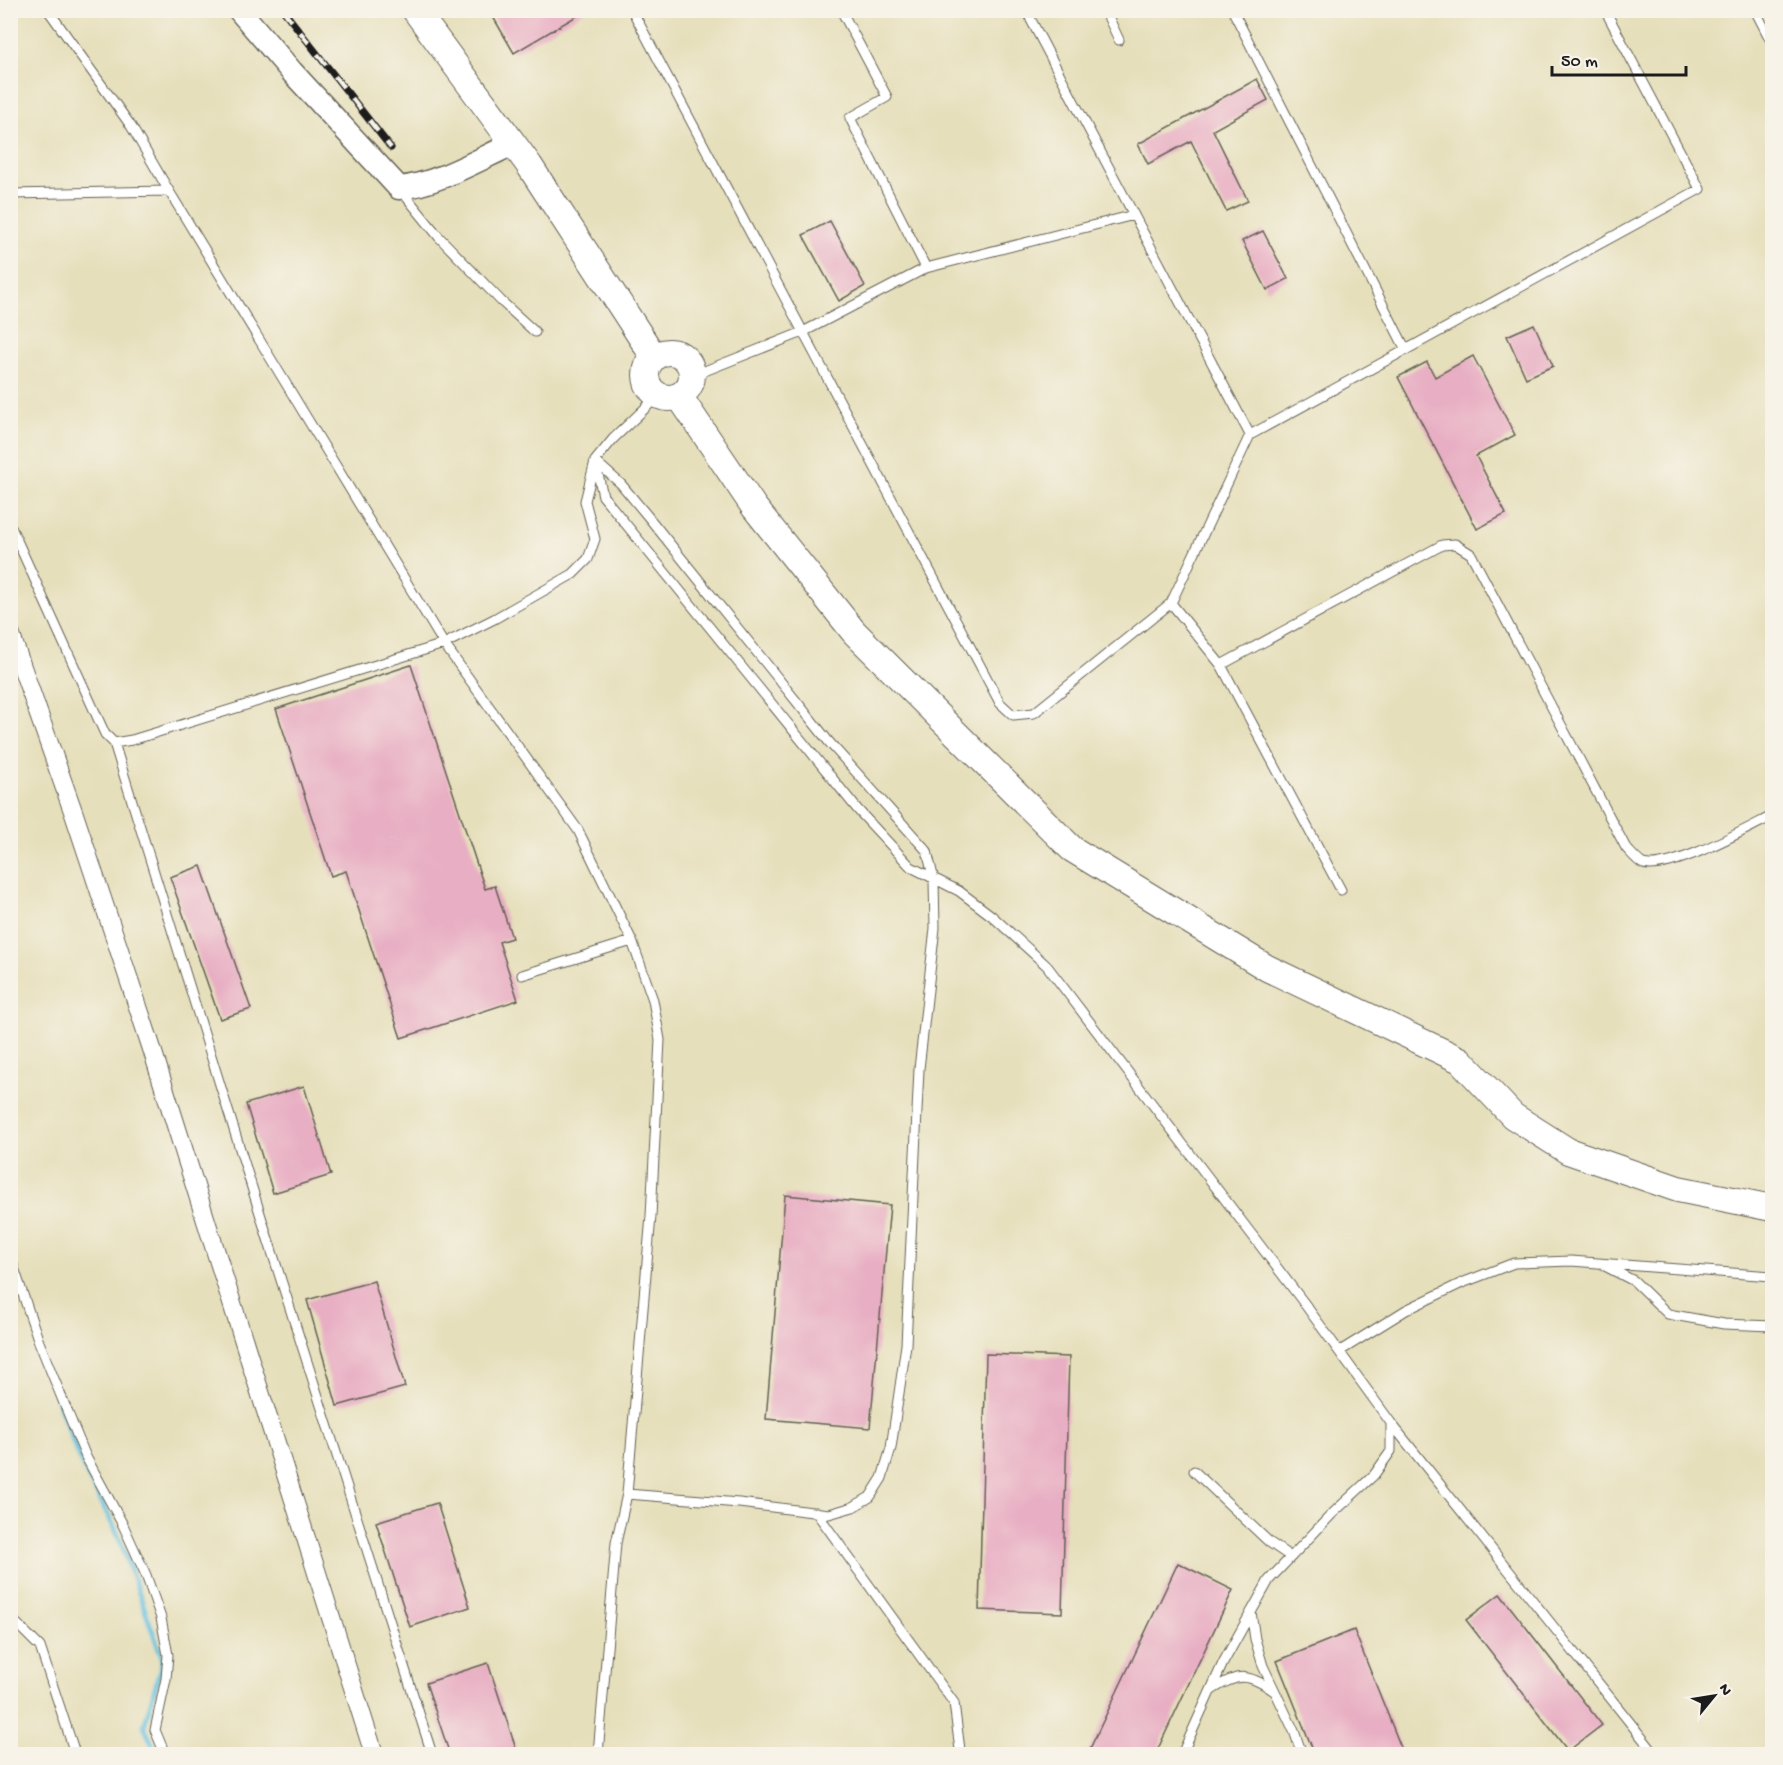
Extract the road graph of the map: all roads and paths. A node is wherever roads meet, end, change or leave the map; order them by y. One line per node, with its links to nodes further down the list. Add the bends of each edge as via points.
1 (48, 10): 14 (lane, via 131,126)
2 (239, 10): 15 (street, via 292,72)
3 (415, 10): 13 (main road)
4 (632, 10): 20 (lane)
5 (841, 10): 18 (lane, via 886,97 850,118)
6 (1028, 10): 17 (lane)
7 (1105, 10): 11 (lane)
8 (1605, 10): 21 (lane, via 1700,189)
9 (1755, 10): 12 (lane)
10 (1234, 13): 21 (lane)
11 (1119, 40)
12 (1773, 43)
13 (513, 144): 15 (street); 22 (main road)
14 (170, 190): 16 (lane); 29 (lane)
15 (407, 191): 19 (lane, via 439,237)
16 (10, 194)
17 (1134, 215): 18 (lane); 24 (lane)
18 (926, 268): 20 (lane)
19 (535, 332)
20 (803, 332): 23 (lane); 27 (lane, via 1000,703 1013,715 1034,713)
21 (1406, 350): 24 (lane)
22 (654, 357): 23 (main road, via 645,378 648,386); 23 (main road, via 676,353 688,362)
23 (676, 389): 25 (lane, via 613,439); 37 (main road, via 754,507 854,632 1072,849 1267,968 1460,1060 1513,1116 1568,1151 1678,1189)
24 (1250, 435): 27 (lane)
25 (596, 461): 29 (lane, via 585,501 595,539 588,559 573,574); 33 (lane, via 643,510 829,742 927,851); 33 (lane, via 603,496 691,607 858,810 911,867)
26 (10, 525): 31 (lane, via 105,734)
27 (1171, 603): 30 (lane)
28 (10, 633): 54 (street, via 150,1043)
29 (444, 644): 31 (lane); 35 (lane, via 578,830)
30 (1221, 665): 32 (lane, via 1442,545 1455,544 1471,554 1626,848 1641,863 1676,861); 34 (lane)
31 (114, 743): 55 (lane)
32 (1773, 816)
33 (934, 880): 42 (lane, via 959,891 992,916 1047,966); 46 (lane, via 935,928 919,1069 906,1345 891,1448 882,1478 870,1497 829,1514)
34 (1341, 890)
35 (632, 940): 36 (lane); 45 (lane, via 653,1000 660,1040 651,1216)
36 (522, 975)
37 (1773, 1208)
38 (10, 1256): 53 (lane, via 39,1342 86,1457 123,1525 161,1618 168,1655 155,1730)
39 (1600, 1263): 40 (lane); 41 (lane, via 1634,1281 1668,1314 1724,1324); 42 (lane, via 1514,1263 1406,1310)
40 (1773, 1276)
41 (1773, 1326)
42 (1340, 1352): 43 (lane)
43 (1391, 1423): 47 (lane, via 1391,1451 1374,1475); 60 (lane)
44 (1194, 1471): 47 (lane, via 1269,1542)
45 (627, 1494): 46 (lane); 56 (lane, via 616,1543)
46 (816, 1512): 57 (lane, via 954,1703)
47 (1291, 1557): 48 (lane, via 1269,1580)
48 (1251, 1612): 50 (lane); 51 (lane, via 1263,1666)
49 (10, 1617): 52 (lane, via 40,1647)
50 (1212, 1690): 51 (lane, via 1228,1680 1244,1677 1259,1680); 58 (lane)
51 (1276, 1692): 59 (lane)
52 (74, 1750)
53 (165, 1755)
54 (374, 1755)
55 (432, 1755)
56 (598, 1755)
57 (963, 1755)
58 (1182, 1755)
59 (1302, 1755)
60 (1655, 1755)

